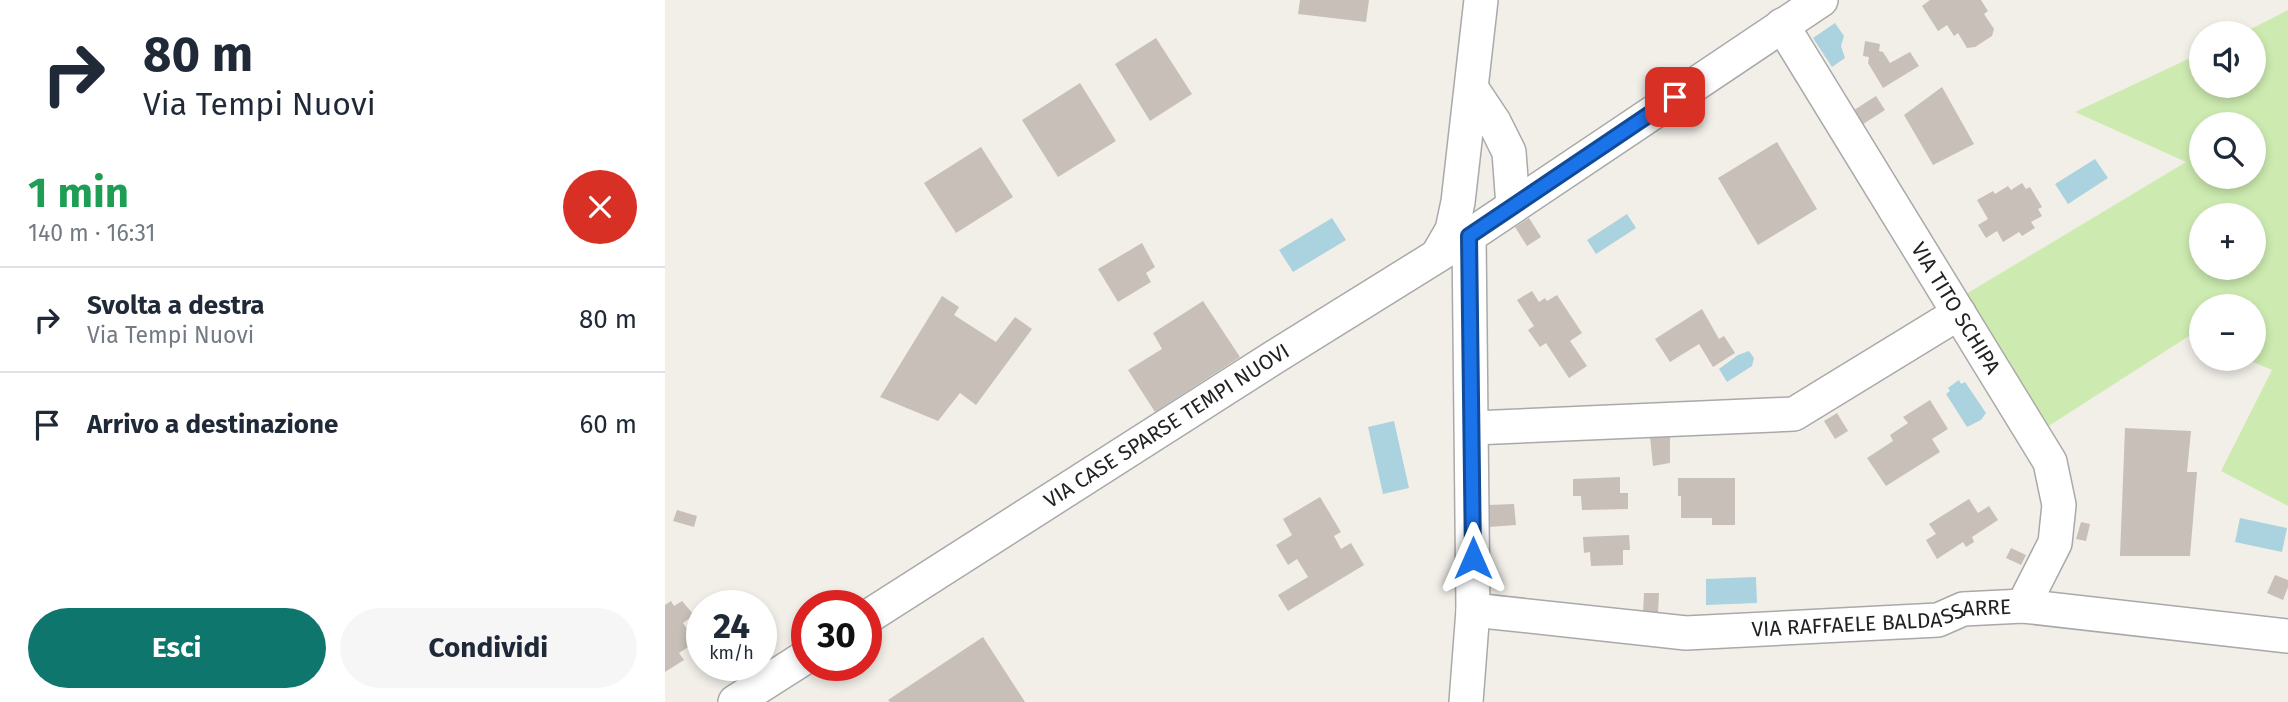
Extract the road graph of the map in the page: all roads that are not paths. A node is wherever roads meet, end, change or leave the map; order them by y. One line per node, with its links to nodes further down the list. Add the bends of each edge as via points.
1 (1481, 0): 4 (street)
2 (1821, 0): 3 (street, VIA CASE SPARSE TEMPI NUOVI)
3 (1782, 25): 7 (street, VIA CASE SPARSE TEMPI NUOVI); 11 (street, VIA TITO SCHIPA)
4 (1472, 89): 5 (street); 6 (street)
5 (1509, 152): 7 (street, via 1534,166); 8 (street)
6 (1464, 158): 8 (street, via 1484,186); 10 (street, via 1452,230)
7 (1568, 169): 8 (street, VIA CASE SPARSE TEMPI NUOVI)
8 (1513, 206): 9 (street, VIA CASE SPARSE TEMPI NUOVI)
9 (1469, 236): 10 (street, VIA CASE SPARSE TEMPI NUOVI); 12 (street)
10 (1438, 254): 14 (street, VIA CASE SPARSE TEMPI NUOVI)
11 (1959, 313): 12 (street, via 1794,414); 13 (street, VIA TITO SCHIPA, via 2050,462 2059,505 2055,543)
12 (1473, 428): 15 (street)
13 (2023, 606): 15 (street, VIA RAFFAELE BALDASSARRE, via 1963,609 1938,620 1686,633); 16 (street, VIA RAFFAELE BALDASSARRE)
14 (882, 608)
15 (1473, 610): 19 (street)
16 (2288, 636)
17 (791, 666): 18 (street)
18 (735, 702)
19 (1466, 702)

